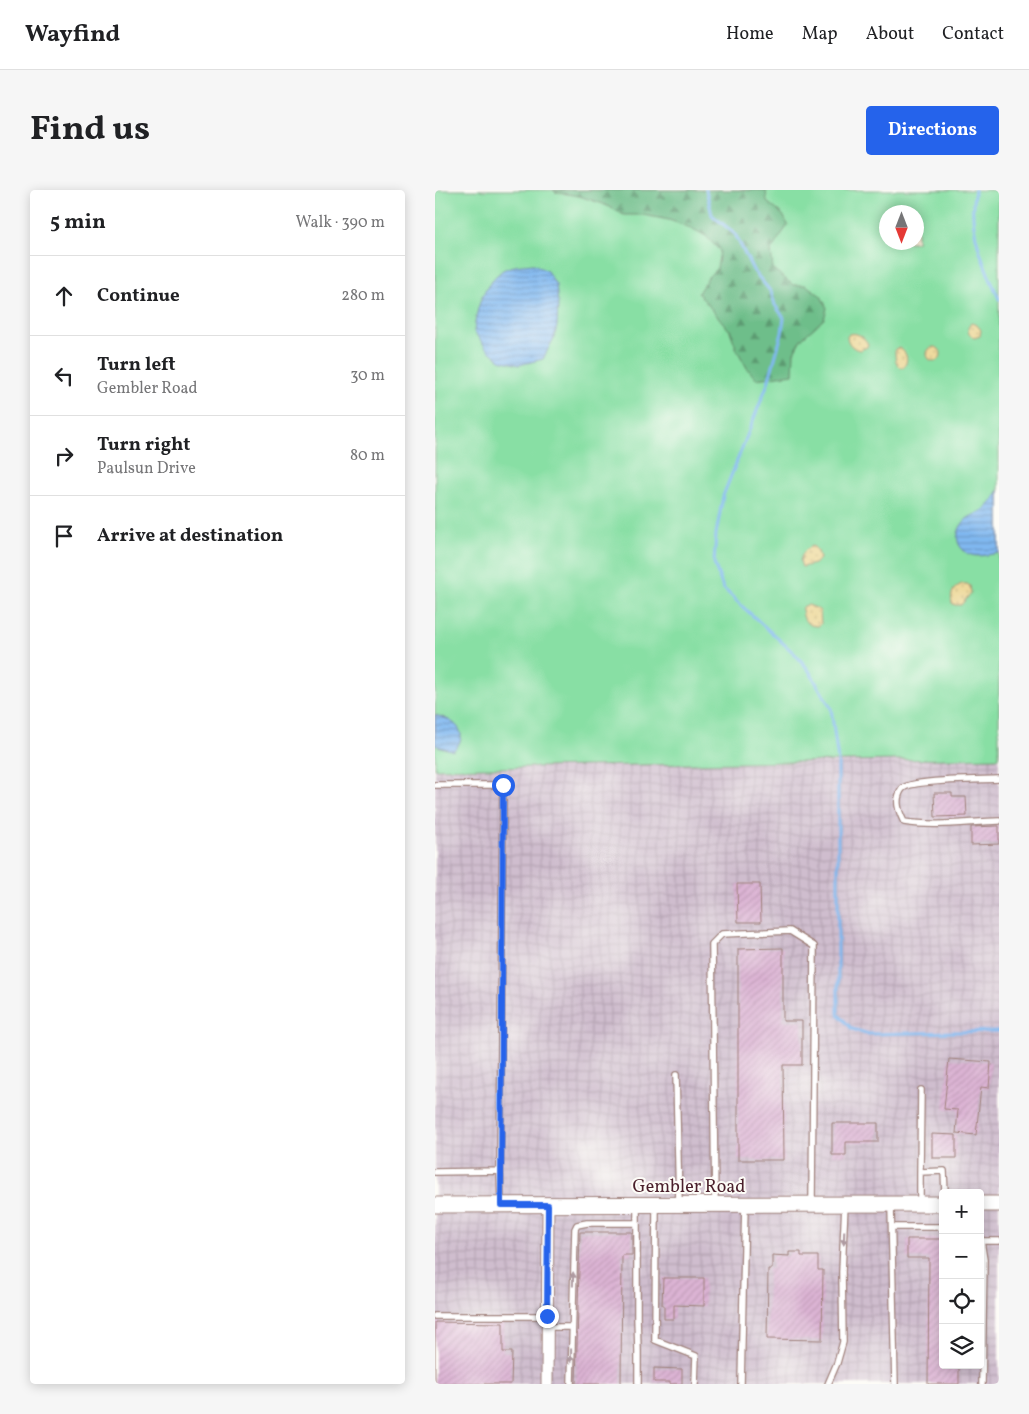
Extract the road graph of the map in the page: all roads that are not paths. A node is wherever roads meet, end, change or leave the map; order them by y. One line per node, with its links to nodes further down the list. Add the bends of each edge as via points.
1 (999, 779): 3 (lane, via 909,785 902,789 897,800 904,822 942,825)
2 (435, 786): 6 (lane, via 503,785)
3 (999, 821)
4 (676, 1075): 22 (lane)
5 (921, 1090): 8 (lane)
6 (500, 1171): 7 (lane); 18 (lane)
7 (435, 1172)
8 (920, 1172): 9 (lane, via 945,1171); 13 (lane)
9 (945, 1189)
10 (812, 1204): 11 (main road, Gembler Road); 23 (lane, via 813,946 790,931 723,934 712,944); 24 (main road, Gembler Road)
11 (845, 1204): 12 (main road, Gembler Road); 39 (lane, one-way to 39, via 843,1342)
12 (891, 1204): 13 (main road, Gembler Road); 27 (lane)
13 (920, 1204): 14 (main road, Gembler Road)
14 (939, 1204)
15 (984, 1204): 16 (main road)
16 (999, 1204)
17 (435, 1205): 18 (main road, Gembler Road)
18 (501, 1205): 19 (main road, Gembler Road)
19 (548, 1205): 20 (main road, Gembler Road); 32 (street)
20 (637, 1205): 21 (main road, Gembler Road); 25 (lane)
21 (656, 1205): 22 (main road, Gembler Road); 37 (lane, via 655,1340 696,1356)
22 (679, 1205): 23 (main road, Gembler Road)
23 (715, 1205): 24 (main road, Gembler Road)
24 (745, 1205): 38 (lane)
25 (637, 1223): 33 (lane, one-way to 25, via 577,1225); 36 (lane)
26 (939, 1227): 27 (lane)
27 (892, 1228): 40 (lane)
28 (984, 1241): 29 (lane)
29 (999, 1241)
30 (984, 1279): 41 (lane)
31 (435, 1316): 32 (lane)
32 (547, 1322): 33 (lane); 34 (street)
33 (572, 1328): 35 (lane, one-way to 35)
34 (547, 1384)
35 (571, 1384)
36 (637, 1384)
37 (695, 1384)
38 (741, 1384)
39 (828, 1384)
40 (895, 1384)
41 (982, 1384)

